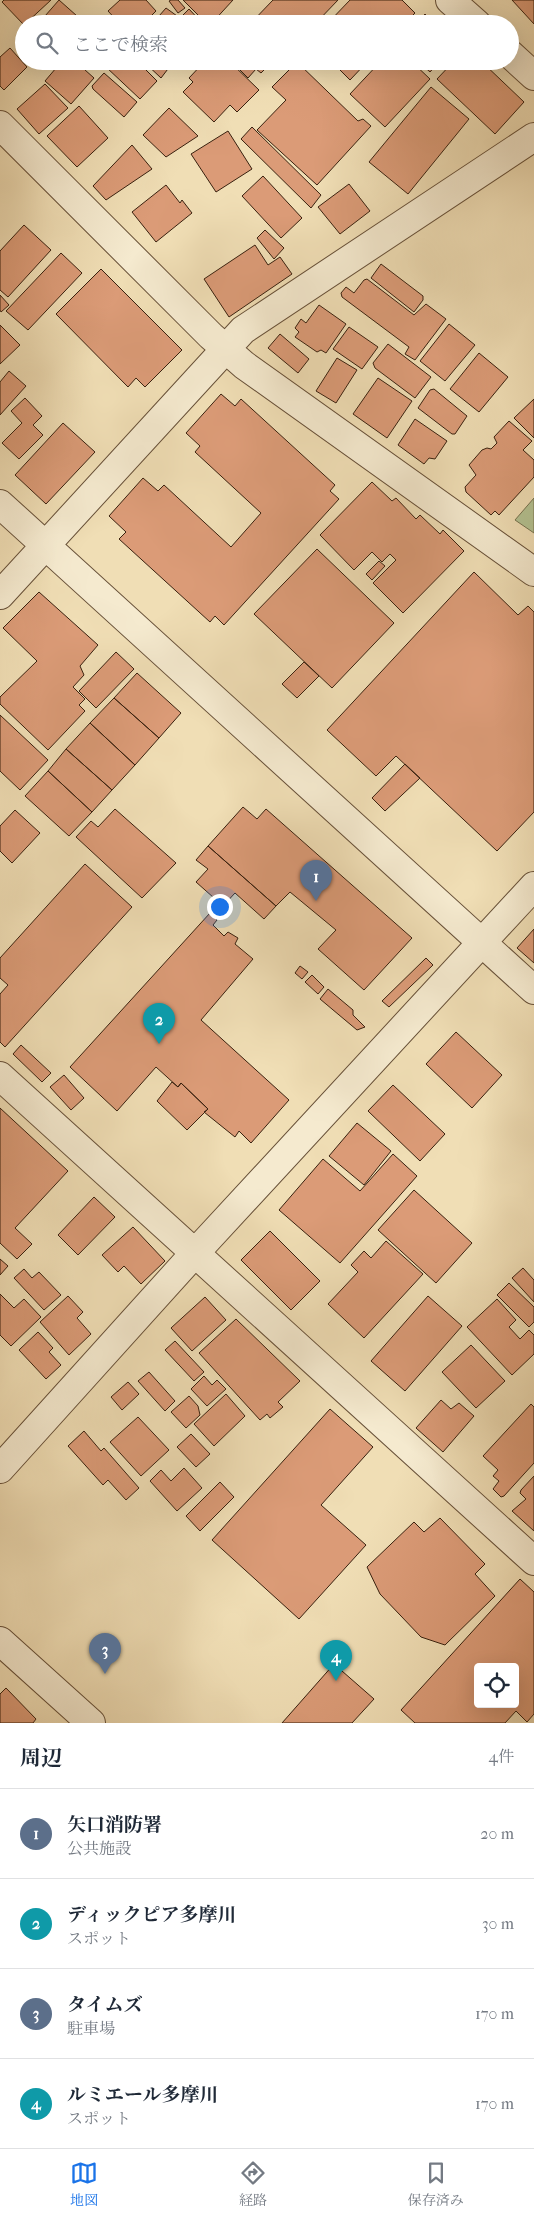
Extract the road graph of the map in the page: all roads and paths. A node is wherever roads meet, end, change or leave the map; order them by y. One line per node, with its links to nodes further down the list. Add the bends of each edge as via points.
1 (450, 0): 2 (street)
2 (467, 15)
3 (519, 62): 4 (street)
4 (534, 76)
5 (0, 125): 7 (street)
6 (534, 136): 7 (street, via 243,330)
7 (226, 349): 9 (street); 10 (street)
8 (0, 504): 9 (street)
9 (46, 545): 11 (street); 13 (street)
10 (534, 572)
11 (0, 595)
12 (534, 886): 13 (street)
13 (483, 943): 14 (street); 16 (street)
14 (534, 990)
15 (0, 1076): 16 (street)
16 (194, 1254): 17 (street); 18 (street)
17 (0, 1469)
18 (534, 1562)
19 (0, 1640): 20 (street)
20 (91, 1723)

